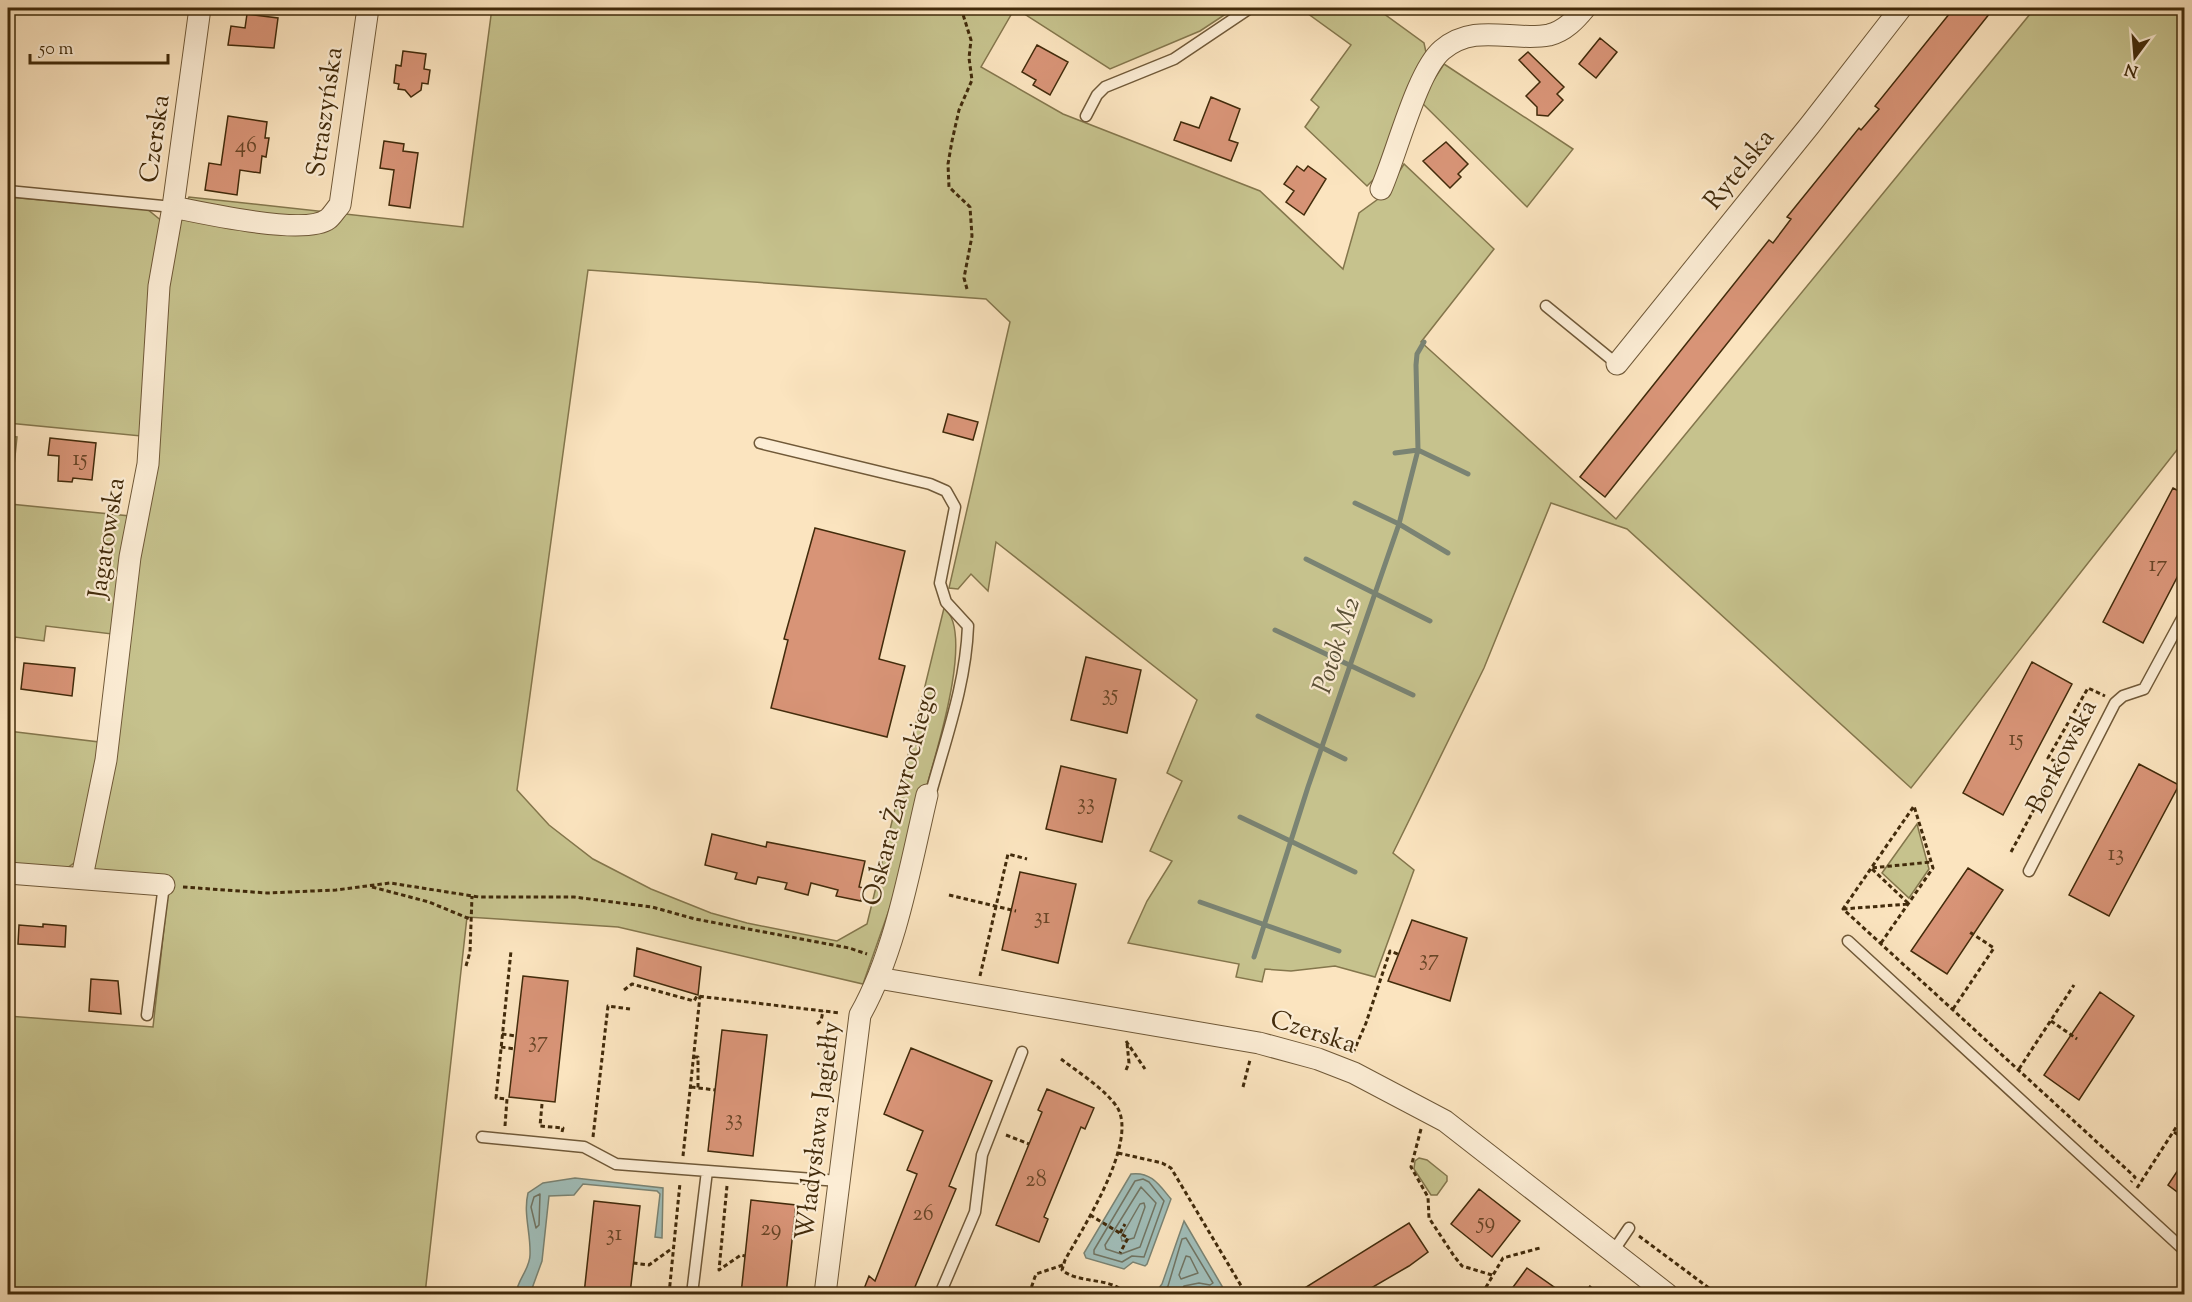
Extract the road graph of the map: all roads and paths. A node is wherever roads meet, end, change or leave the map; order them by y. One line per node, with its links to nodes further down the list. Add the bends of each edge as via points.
1 (200, 8): 10 (street, Czerska)
2 (368, 8): 10 (street, Straszyńska, via 340,205 327,220 302,225 224,218)
3 (961, 8): 11 (path, via 971,40 972,80 959,110 948,164 950,187 970,207 972,236 964,278)
4 (1250, 8): 7 (lane, via 1174,59 1105,87)
5 (1585, 8): 8 (street, via 1572,23 1549,34 1482,34 1459,39 1440,51 1417,91)
6 (1901, 8): 13 (street, Rytelska)
7 (1086, 116)
8 (1381, 189)
9 (8, 190): 10 (lane)
10 (173, 207): 24 (street, Jagatowska, via 159,286 148,464 130,557 106,760)
11 (967, 289)
12 (1546, 306): 13 (lane)
13 (1617, 364)
14 (760, 443): 17 (lane, Oskara Żawrockiego, via 930,484 945,491 955,507 940,583 946,602 968,626 967,654 954,713)
15 (2184, 615): 16 (lane, Borkowska, via 2152,678 2144,689)
16 (2129, 694): 18 (path, via 2115,684 2107,697 2088,688 2048,758 2059,763); 22 (lane, Borkowska, via 2115,703)
17 (927, 795): 43 (street, Oskara Żawrockiego, via 907,882)
18 (2011, 852)
19 (1027, 859): 30 (path, via 1008,854)
20 (1931, 862): 21 (path); 21 (path, via 1914,806); 29 (path, via 1933,868)
21 (1871, 868): 29 (path); 31 (path)
22 (2029, 871)
23 (8, 873): 24 (street)
24 (82, 877): 25 (street)
25 (164, 885): 26 (path, via 267,892); 52 (lane)
26 (370, 886): 28 (path, via 390,883); 33 (path, via 429,902)
27 (949, 895): 30 (path)
28 (472, 896): 33 (path); 39 (path, via 574,897 652,907)
29 (1909, 904): 31 (path); 38 (path)
30 (996, 906): 32 (path); 37 (path)
31 (1843, 909): 38 (path)
32 (1016, 911)
33 (470, 919): 42 (path)
34 (1968, 931): 49 (path, via 1994,948)
35 (982, 941): 37 (path)
36 (1848, 941): 96 (lane)
37 (987, 942): 44 (path)
38 (1881, 944): 49 (path)
39 (849, 948)
40 (511, 951): 55 (path)
41 (1400, 955): 62 (path, via 1390,951)
42 (466, 966)
43 (878, 978): 87 (street, Władysława Jagiełły, via 860,1015); 98 (street, Czerska, via 1258,1043 1318,1059 1405,1098 1445,1121)
44 (979, 979)
45 (2074, 985): 53 (path)
46 (624, 990): 47 (path, via 632,984 693,1001)
47 (700, 996): 50 (path); 63 (path)
48 (630, 1009): 80 (path, via 608,1006 592,1139)
49 (1953, 1009): 66 (path)
50 (823, 1011): 51 (path); 54 (path)
51 (838, 1013)
52 (147, 1016)
53 (2050, 1021): 57 (path); 66 (path)
54 (817, 1024)
55 (502, 1034): 56 (path); 59 (path)
56 (516, 1036)
57 (2076, 1039)
58 (1126, 1041): 67 (path)
59 (501, 1047): 60 (path); 74 (path, via 496,1098 507,1099)
60 (515, 1048)
61 (1022, 1052): 76 (lane)
62 (1352, 1055)
63 (694, 1057): 69 (path); 70 (path, via 698,1057)
64 (1061, 1059): 83 (path, via 1117,1108 1121,1122)
65 (1254, 1061): 68 (path, via 1249,1060)
66 (2019, 1069): 88 (path, via 2135,1177 2130,1183)
67 (1126, 1070)
68 (1243, 1086)
69 (691, 1087): 70 (path); 84 (path)
70 (698, 1088): 71 (path)
71 (715, 1090)
72 (542, 1104): 78 (path, via 540,1126 563,1128 562,1135)
73 (2184, 1115): 77 (path)
74 (505, 1126)
75 (1422, 1128): 102 (path, via 1411,1167 1428,1197 1429,1218 1462,1266)
76 (993, 1129): 82 (path); 108 (lane, via 982,1155 975,1212)
77 (2174, 1132): 81 (path); 88 (path)
78 (570, 1136)
79 (482, 1137): 84 (lane, via 584,1147 616,1164)
80 (587, 1138)
81 (2184, 1139)
82 (1029, 1144)
83 (1118, 1153): 90 (path, via 1110,1179); 111 (path, via 1171,1168)
84 (682, 1169): 85 (lane); 94 (path)
85 (706, 1171): 86 (lane); 106 (lane)
86 (729, 1172): 87 (lane); 99 (path, via 719,1270)
87 (839, 1181): 107 (street, Władysława Jagiełły)
88 (2136, 1189): 89 (path)
89 (2144, 1197)
90 (1090, 1215): 93 (path); 101 (path)
91 (1125, 1224): 93 (path)
92 (1629, 1228): 98 (lane); 104 (path)
93 (1120, 1233): 97 (path, via 1128,1238)
94 (674, 1247): 100 (path, via 649,1265); 105 (path)
95 (1540, 1248): 102 (path, via 1503,1258)
96 (2184, 1250)
97 (1120, 1253)
98 (1612, 1253): 114 (street, Czerska)
99 (745, 1256)
100 (633, 1263)
101 (1063, 1265): 109 (path, via 1036,1274); 110 (path, via 1062,1270 1072,1278 1114,1284)
102 (1492, 1275): 112 (path)
103 (1591, 1286): 113 (path)
104 (1715, 1293)
105 (669, 1294)
106 (693, 1294)
107 (825, 1294)
108 (940, 1294)
109 (1029, 1294)
110 (1126, 1294)
111 (1246, 1294)
112 (1482, 1294)
113 (1585, 1294)
114 (1667, 1294)

